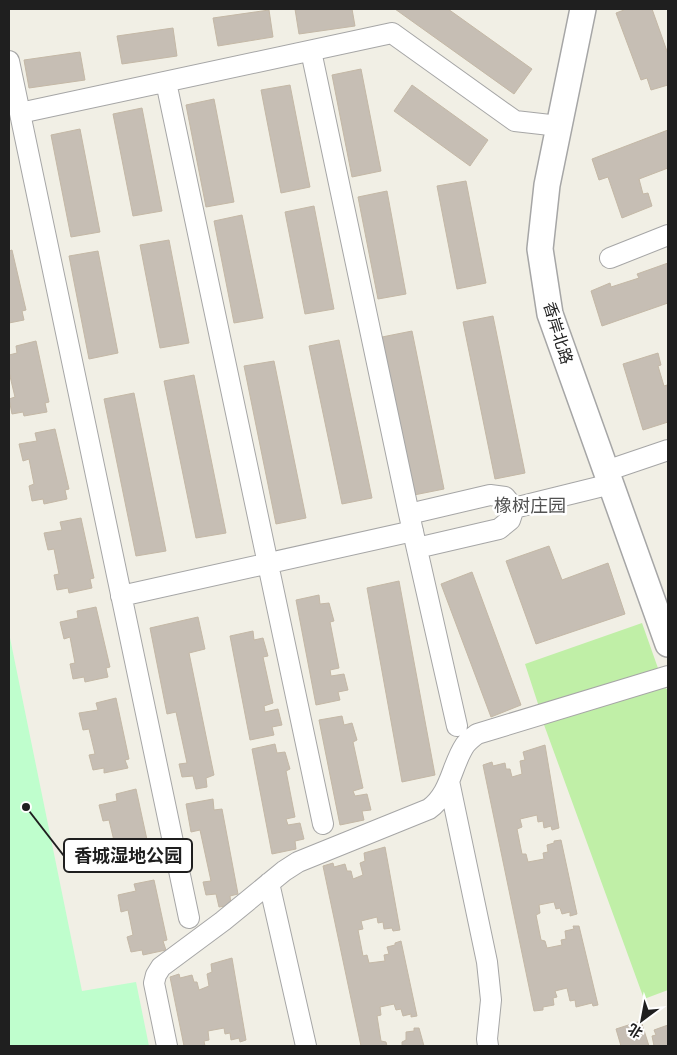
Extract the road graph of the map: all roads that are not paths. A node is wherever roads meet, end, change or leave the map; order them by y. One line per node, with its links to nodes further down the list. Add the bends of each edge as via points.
1 (583, 9): 6 (street, 香岸北路)
2 (311, 51): 4 (street); 6 (street, via 392,33 515,121); 12 (street)
3 (9, 61): 5 (street)
4 (166, 82): 5 (street); 13 (street)
5 (20, 113): 14 (street)
6 (559, 126): 10 (street, 香岸北路, via 547,185 541,258 550,314)
7 (668, 235): 8 (street)
8 (610, 258)
9 (668, 450): 10 (street)
10 (608, 477): 11 (street); 15 (street, 香岸北路)
11 (514, 508): 12 (street, via 510,520 499,529); 12 (street, via 505,497 490,495)
12 (413, 531): 13 (street); 17 (street)
13 (268, 564): 14 (street); 19 (street)
14 (121, 596): 21 (street)
15 (668, 644)
16 (668, 676): 18 (street, via 477,734 466,743)
17 (457, 726)
18 (449, 781): 20 (street, via 438,803 429,810 298,862); 24 (street, via 487,962 491,1000)
19 (323, 824)
20 (269, 884): 22 (street, via 161,967 154,983); 23 (street)
21 (189, 918)
22 (167, 1046)
23 (306, 1046)
24 (488, 1046)

